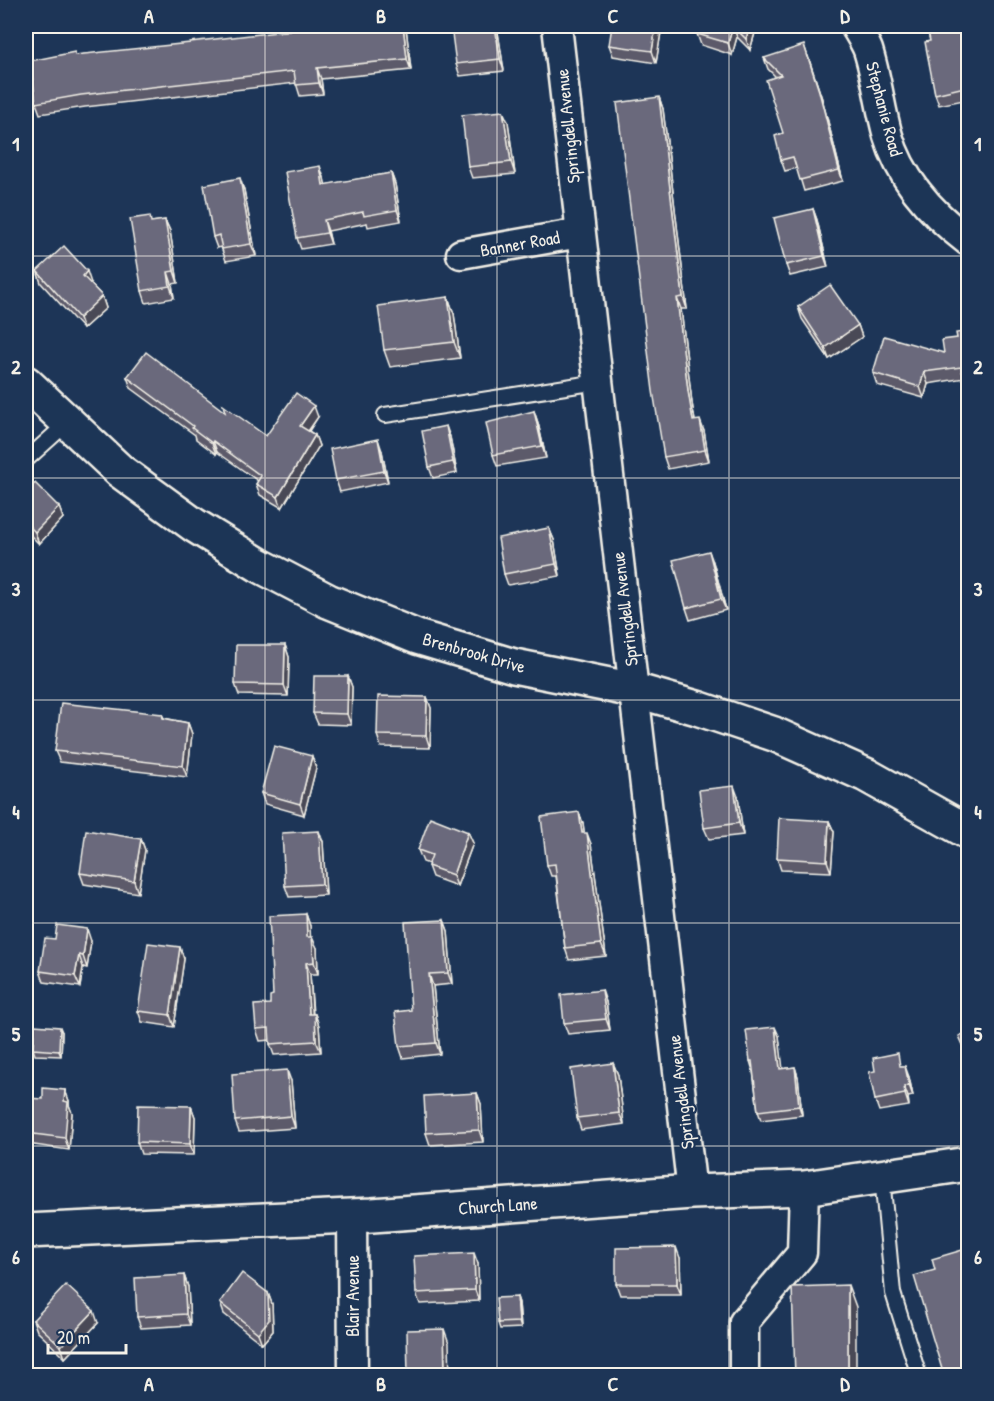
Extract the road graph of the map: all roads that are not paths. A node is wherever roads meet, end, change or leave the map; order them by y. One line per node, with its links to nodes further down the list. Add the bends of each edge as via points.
1 (557, 26): 3 (street, Springdell Avenue)
2 (855, 26): 4 (street, Stephanie Road, via 868,49 889,137 901,168 939,218)
3 (580, 233): 5 (street, Banner Road); 6 (street, Springdell Avenue)
4 (969, 241)
5 (461, 254)
6 (598, 382): 8 (lane); 11 (street, Springdell Avenue)
7 (26, 383): 9 (main road, Brenbrook Drive)
8 (386, 415)
9 (67, 423): 10 (lane); 11 (main road, Brenbrook Drive, via 120,471 194,525 328,601 417,637 514,666)
10 (26, 460)
11 (634, 690): 12 (main road, Brenbrook Drive, via 774,734 866,775); 16 (street, Springdell Avenue)
12 (969, 832)
13 (969, 1164): 14 (main road, Church Lane)
14 (882, 1177): 15 (main road, Church Lane); 21 (lane, via 893,1293)
15 (804, 1188): 16 (main road, Church Lane); 20 (street, via 802,1253 744,1322)
16 (692, 1192): 17 (main road, Church Lane)
17 (352, 1216): 18 (main road, Church Lane); 19 (street, Blair Avenue)
18 (26, 1231)
19 (353, 1376)
20 (744, 1376)
21 (919, 1376)

